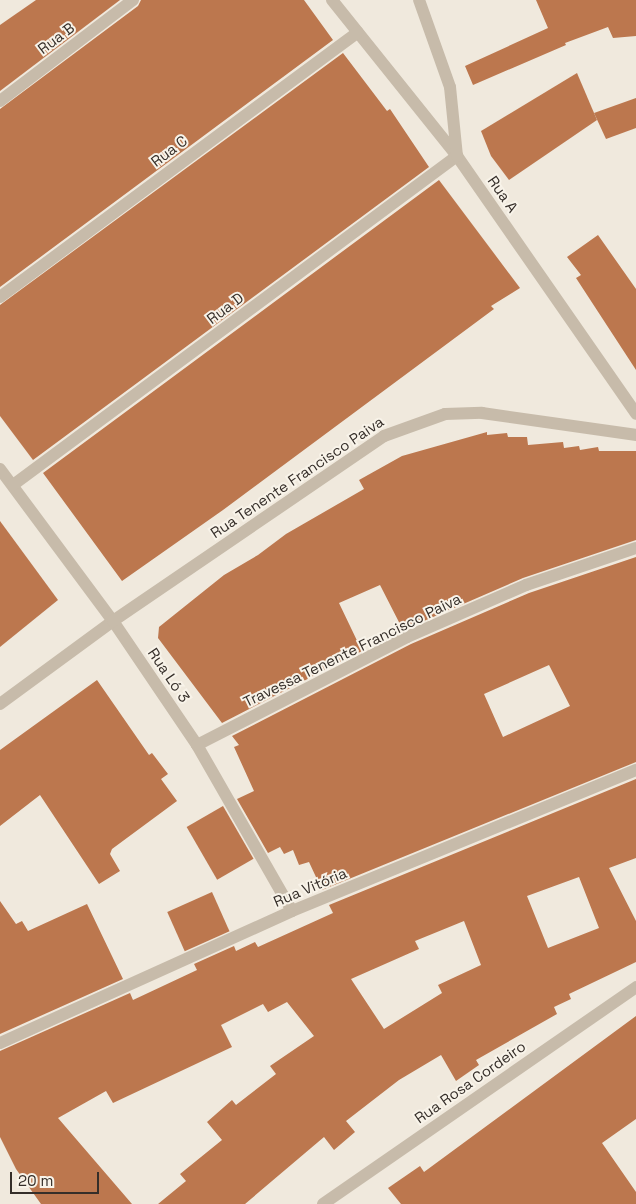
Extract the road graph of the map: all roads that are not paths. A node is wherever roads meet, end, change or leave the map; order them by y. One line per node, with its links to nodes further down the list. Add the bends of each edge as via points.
1 (132, 0): 5 (street, Rua B)
2 (332, 0): 4 (street, Rua A)
3 (418, 0): 6 (street, via 450,87)
4 (358, 32): 6 (street, Rua A); 7 (street, Rua C)
5 (0, 101)
6 (457, 156): 8 (street, Rua A); 11 (street, Rua D)
7 (0, 297)
8 (636, 414)
9 (636, 435): 13 (street, Rua Tenente Francisco Paiva, via 482,413 445,414 415,423 384,436)
10 (0, 469): 11 (street, Rua Ló 3)
11 (13, 486): 13 (street, Rua Ló 3)
12 (636, 548): 15 (street, Travessa Tenente Francisco Paiva, via 526,585 407,637)
13 (113, 621): 14 (street, Rua Tenente Francisco Paiva); 15 (street, Rua Ló 3)
14 (0, 704)
15 (197, 745): 17 (street, Rua Ló 3)
16 (636, 770): 17 (street, Rua Vitória)
17 (292, 911): 19 (street, Rua Vitória)
18 (636, 987): 20 (street, Rua Rosa Cordeiro)
19 (0, 1043)
20 (323, 1204)

